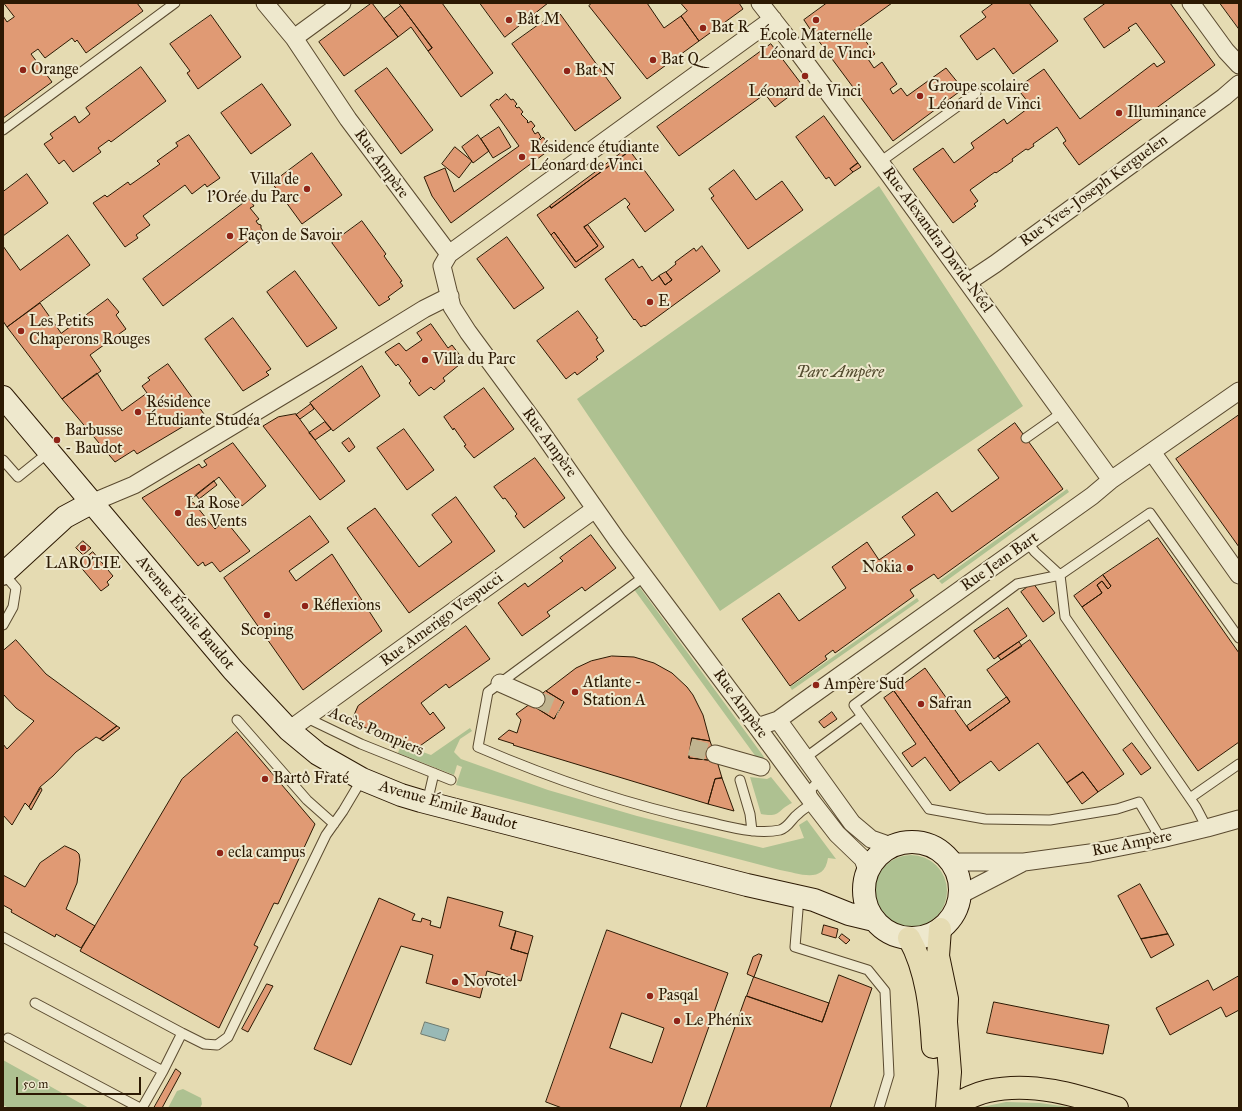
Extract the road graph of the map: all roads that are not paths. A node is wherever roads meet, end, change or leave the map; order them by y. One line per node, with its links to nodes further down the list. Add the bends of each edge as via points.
1 (175, 3): 11 (lane)
2 (265, 3): 7 (street, Rue Ampère)
3 (342, 3): 7 (street)
4 (760, 3): 6 (street, Rue Alexandra David-Néel)
5 (1191, 3): 8 (street)
6 (773, 19): 12 (street, Rue Alexandra David-Néel); 13 (street)
7 (294, 38): 13 (street, Rue Ampère, via 348,119)
8 (1239, 66)
9 (1239, 84): 14 (street, Rue Yves-Joseph Kerguelen)
10 (976, 92): 12 (lane)
11 (3, 130)
12 (880, 162): 14 (street, Rue Alexandra David-Néel)
13 (449, 254): 15 (street, Rue Ampère, via 442,266)
14 (968, 282): 18 (street, Rue Alexandra David-Néel)
15 (450, 296): 24 (street, via 424,309 134,485); 25 (street, Rue Ampère, via 452,307 468,332)
16 (1239, 391): 20 (street, Rue Jean Bart)
17 (3, 397): 21 (street, Avenue Émile Baudot)
18 (1062, 412): 19 (lane); 23 (street, Rue Alexandra David-Néel)
19 (1026, 438)
20 (1154, 450): 23 (street, Rue Jean Bart); 29 (street)
21 (49, 452): 22 (lane, via 18,477); 24 (street, Avenue Émile Baudot)
22 (3, 460)
23 (1111, 480): 26 (street, Rue Jean Bart)
24 (92, 503): 27 (street, via 65,517); 40 (street, Avenue Émile Baudot, via 233,670)
25 (595, 509): 30 (street, Rue Ampère); 36 (street, Rue Amerigo Vespucci)
26 (1027, 542): 28 (lane); 38 (street, Rue Jean Bart)
27 (3, 573): 31 (lane, via 16,588 13,607)
28 (1060, 575): 32 (lane, via 1150,513); 35 (lane, via 1018,584 854,705); 50 (lane, via 1065,617)
29 (1239, 575)
30 (645, 576): 33 (lane); 39 (street, Rue Ampère)
31 (3, 624)
32 (1239, 638)
33 (500, 683): 34 (street); 56 (lane, via 488,692 478,746 517,764 567,782 676,815)
34 (536, 699)
35 (862, 716): 42 (lane); 57 (lane, via 929,809 985,819 1050,820 1116,809 1139,802)
36 (307, 718): 40 (street, Rue Amerigo Vespucci); 45 (lane, Accès Pompiers, via 361,744)
37 (237, 720): 54 (lane, via 306,800)
38 (778, 720): 39 (street, Rue Jean Bart); 42 (street, Rue Ampère)
39 (758, 727): 52 (street, Rue Ampère)
40 (289, 730): 46 (street, Avenue Émile Baudot, via 318,754)
41 (715, 754): 44 (street)
42 (805, 758): 49 (street, Rue Ampère)
43 (1239, 764): 50 (lane)
44 (761, 767)
45 (434, 773): 47 (lane, Accès Pompiers); 51 (lane, Accès Pompiers)
46 (362, 779): 51 (street, Avenue Émile Baudot); 54 (lane)
47 (451, 780)
48 (740, 780): 56 (lane)
49 (820, 780): 52 (lane, via 811,790); 58 (street, Rue Ampère, via 852,824 871,839)
50 (1190, 798): 55 (lane)
51 (426, 803): 63 (street, Avenue Émile Baudot)
52 (812, 803): 56 (lane, via 781,830); 61 (street, Rue Ampère, via 863,859)
53 (1239, 819): 55 (street, Rue Ampère)
54 (334, 824): 69 (lane, via 326,835 228,1037 217,1045 204,1044)
55 (1207, 828): 57 (street, Rue Ampère)
56 (752, 831)
57 (1161, 839): 60 (street, Rue Ampère, via 1090,853)
58 (891, 846): 59 (street, via 913,841 924,843 944,853); 61 (street, via 877,856)
59 (951, 862): 60 (street, Rue Ampère); 62 (street, via 959,878)
60 (1024, 862): 62 (street, Rue Ampère)
61 (865, 879): 63 (street, Avenue Émile Baudot, via 845,896); 64 (street, via 866,904)
62 (960, 895): 65 (street, via 954,914)
63 (807, 898): 64 (street, Avenue Émile Baudot, via 849,914); 73 (lane, via 795,947 868,970 885,991 889,1076)
64 (874, 920): 67 (street, via 889,933)
65 (940, 929): 67 (street, via 920,938); 75 (highway, via 938,956 947,998 950,1072)
66 (3, 937): 69 (lane)
67 (909, 938): 74 (highway, via 919,960 932,1029 936,1077)
68 (35, 1003): 71 (lane)
69 (182, 1033): 71 (lane)
70 (8, 1038): 72 (lane)
71 (163, 1071): 72 (lane)
72 (141, 1108)
73 (878, 1108)
74 (932, 1108)
75 (948, 1108): 76 (highway, via 987,1091 1015,1087 1062,1092)
76 (1117, 1108)

